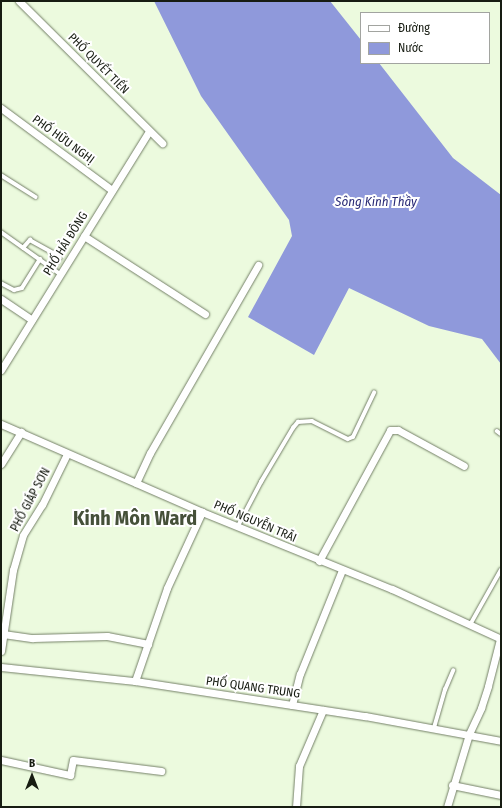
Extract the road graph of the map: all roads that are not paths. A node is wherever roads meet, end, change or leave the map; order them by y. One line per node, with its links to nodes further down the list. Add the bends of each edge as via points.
1 (19, 1): 3 (street, PHỐ QUYẾT TIẾN)
2 (1, 108): 6 (street, PHỐ HỮU NGHỊ)
3 (149, 131): 4 (street, PHỐ QUYẾT TIẾN); 6 (street, PHỐ HẢI ĐÔNG)
4 (162, 143)
5 (1, 175): 7 (lane)
6 (112, 190): 9 (street, PHỐ HẢI ĐÔNG)
7 (36, 197)
8 (1, 232): 10 (lane)
9 (84, 236): 14 (street, PHỐ HẢI ĐÔNG); 17 (street)
10 (24, 248): 11 (lane); 13 (lane, via 30,240 58,255 60,258)
11 (40, 259): 13 (lane); 15 (lane, via 22,288 14,290)
12 (258, 265): 26 (street)
13 (53, 269): 14 (lane)
14 (60, 274): 18 (street, PHỐ HẢI ĐÔNG)
15 (1, 283)
16 (1, 299): 18 (street)
17 (205, 314)
18 (32, 320): 19 (street, PHỐ HẢI ĐÔNG)
19 (1, 370)
20 (374, 393): 28 (lane, via 353,437 348,439 312,421 298,422 260,482)
21 (1, 424): 22 (street, PHỐ NGUYỄN TRÃI)
22 (21, 432): 23 (street, PHỐ NGUYỄN TRÃI); 24 (street)
23 (67, 454): 26 (street, PHỐ NGUYỄN TRÃI); 32 (street, PHỐ GIÁP SƠN, via 42,505 23,535)
24 (1, 464)
25 (464, 466): 29 (street, via 398,430 390,430)
26 (136, 483): 27 (street, PHỐ NGUYỄN TRÃI)
27 (202, 512): 28 (street, PHỐ NGUYỄN TRÃI); 36 (street, via 167,588)
28 (238, 526): 29 (street, PHỐ NGUYỄN TRÃI)
29 (319, 560): 30 (street, PHỐ NGUYỄN TRÃI)
30 (342, 570): 33 (street, PHỐ NGUYỄN TRÃI); 41 (street, via 300,674)
31 (501, 570): 33 (lane)
32 (3, 613): 34 (street, PHỐ GIÁP SƠN)
33 (470, 625): 35 (street, PHỐ NGUYỄN TRÃI)
34 (3, 634): 36 (street, via 33,638 107,636); 37 (street, PHỐ GIÁP SƠN)
35 (500, 639): 44 (street, via 481,708)
36 (148, 644): 40 (street)
37 (1, 651)
38 (1, 667): 40 (street, PHỐ QUANG TRUNG)
39 (453, 671): 43 (lane)
40 (135, 681): 41 (street, PHỐ QUANG TRUNG)
41 (292, 705): 42 (street, PHỐ QUANG TRUNG)
42 (323, 710): 43 (street, PHỐ QUANG TRUNG); 50 (street, via 299,766)
43 (434, 728): 44 (street, PHỐ QUANG TRUNG)
44 (468, 734): 45 (street, PHỐ QUANG TRUNG); 48 (street)
45 (501, 741)
46 (1, 760): 47 (street, via 70,775 73,760)
47 (161, 771)
48 (452, 785): 49 (street); 51 (street)
49 (501, 795)
50 (296, 807)
51 (447, 807)

